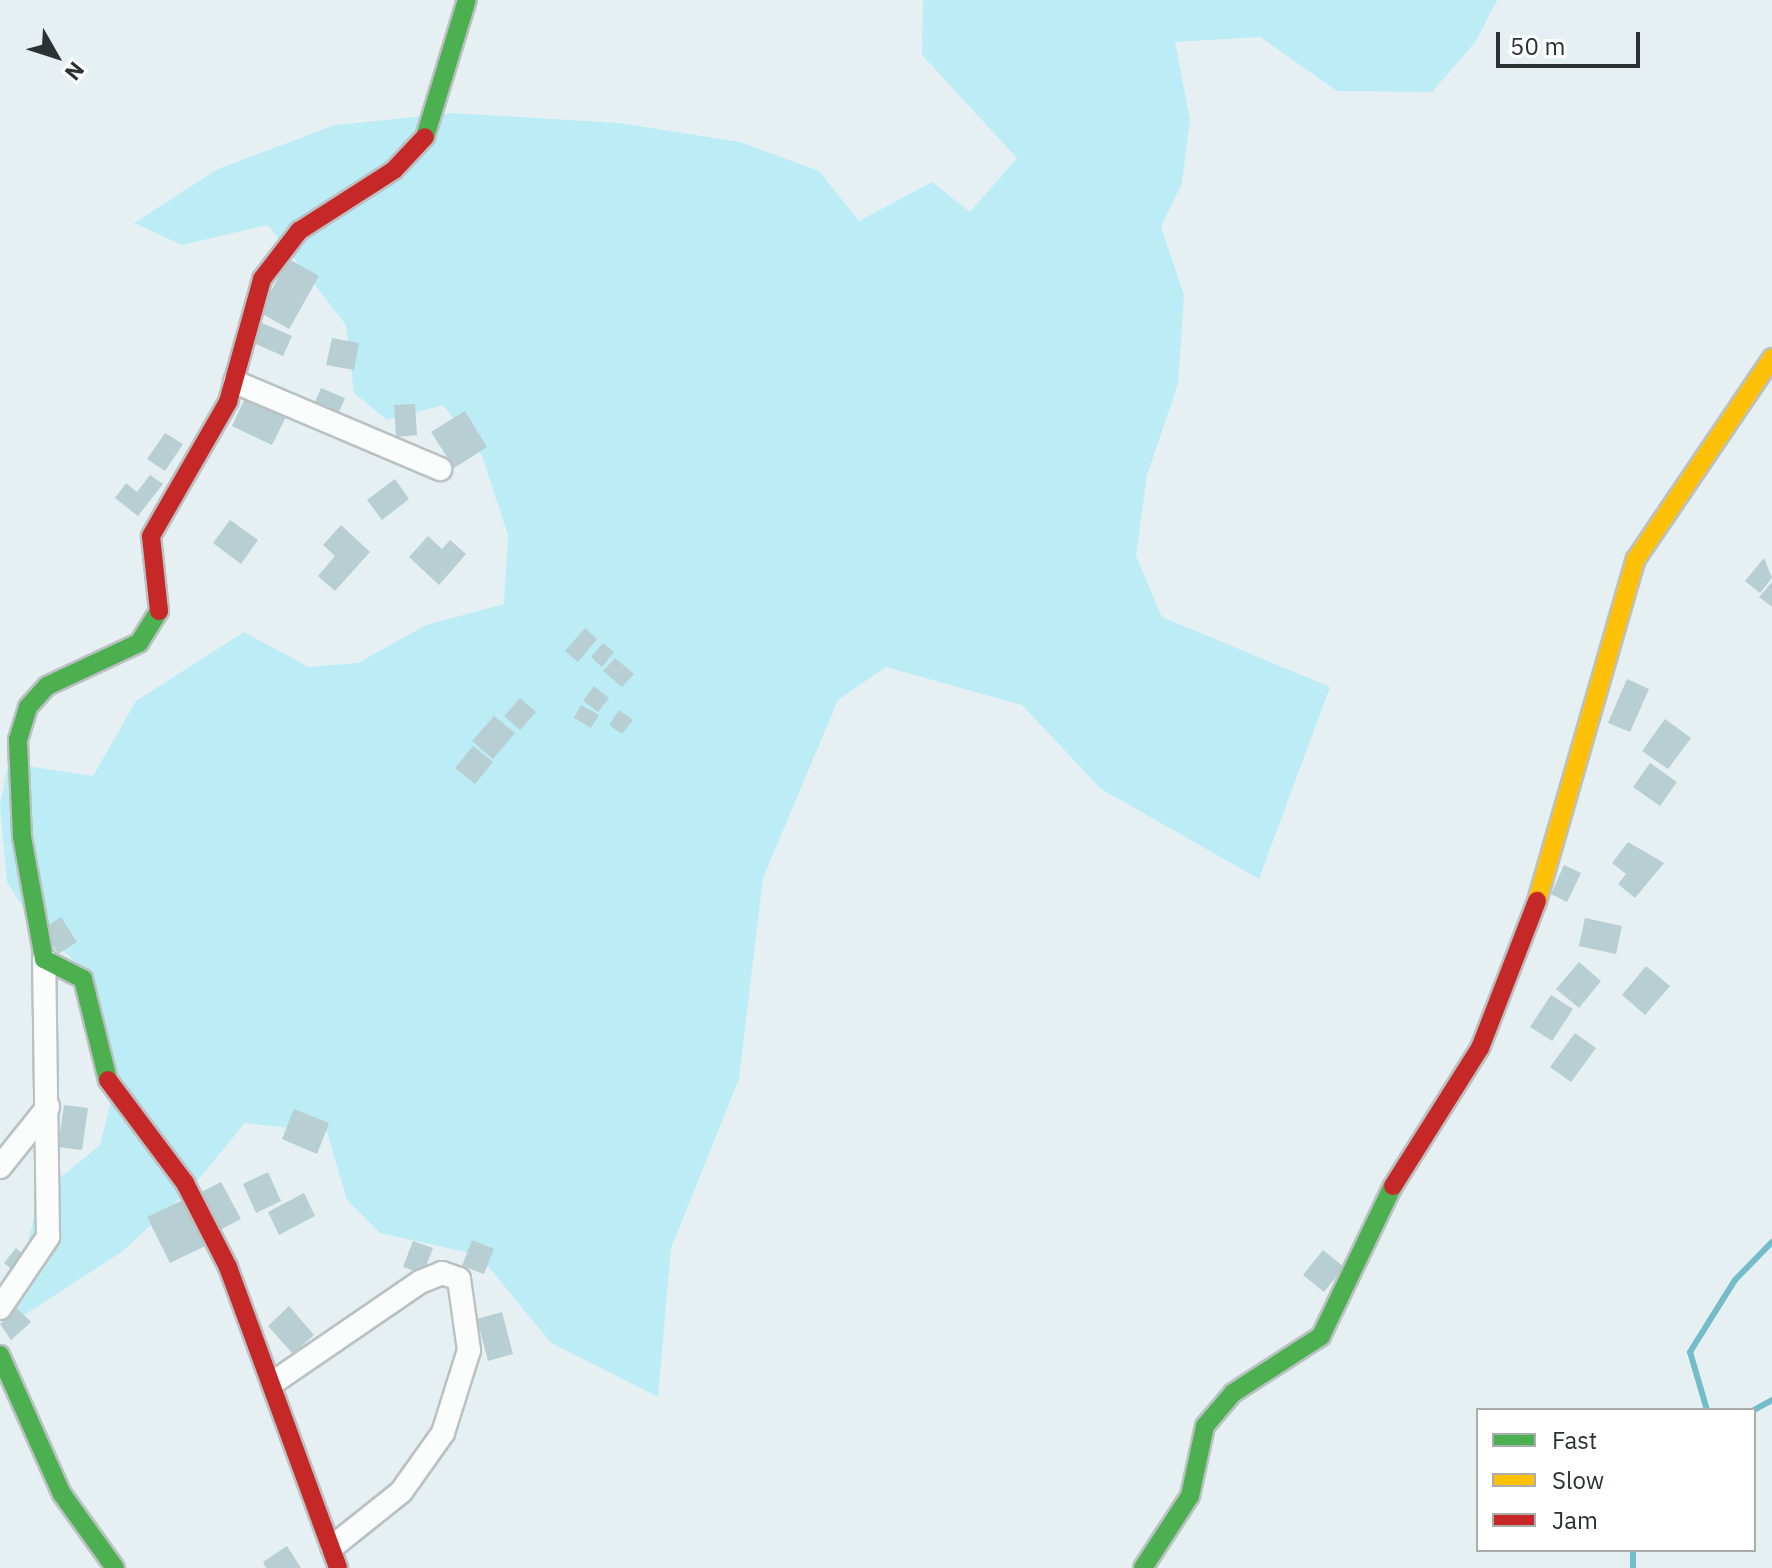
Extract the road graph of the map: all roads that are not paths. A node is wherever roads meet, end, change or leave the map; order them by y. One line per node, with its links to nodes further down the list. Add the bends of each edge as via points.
1 (467, 0): 3 (street, via 426,136 408,158 319,215 274,259 255,294)
2 (1772, 358): 13 (street, via 1636,559 1531,923 1480,1048 1376,1213 1321,1336 1233,1393 1205,1426 1190,1496)
3 (235, 382): 4 (street); 5 (street, via 151,536 162,596 157,625 139,643 59,676 32,701 22,723 22,837)
4 (440, 469)
5 (44, 959): 6 (street); 10 (street, via 83,979 110,1086 185,1183)
6 (48, 1107): 7 (street); 8 (street, via 48,1237)
7 (0, 1167)
8 (0, 1308)
9 (0, 1355): 12 (street, via 62,1494)
10 (274, 1382): 11 (street); 11 (street, via 420,1282 442,1273 459,1279 469,1350 443,1433 401,1492)
11 (335, 1557)
12 (115, 1568)
13 (1143, 1568)

